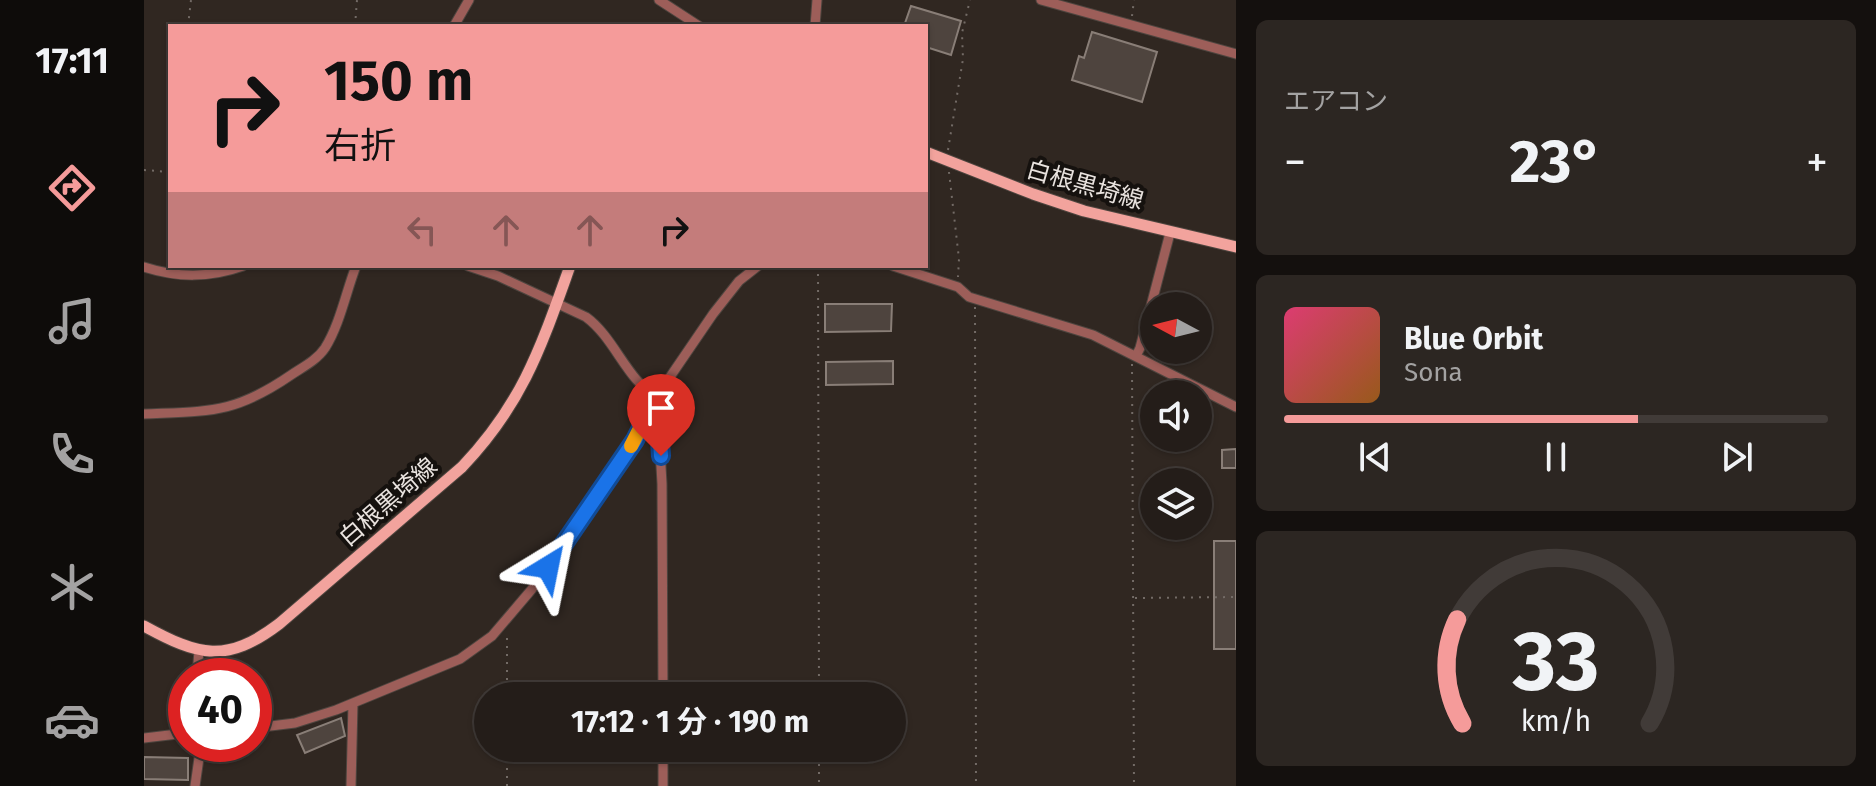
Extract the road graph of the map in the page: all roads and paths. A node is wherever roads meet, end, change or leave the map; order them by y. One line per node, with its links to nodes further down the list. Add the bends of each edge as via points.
1 (191, 0): 9 (path)
2 (357, 0): 10 (path)
3 (469, 0): 11 (street)
4 (659, 0): 12 (street)
5 (817, 0): 13 (street)
6 (970, 0): 17 (path)
7 (1041, 0): 14 (street)
8 (1134, 0): 14 (path)
9 (188, 24)
10 (355, 24)
11 (455, 24)
12 (696, 24)
13 (815, 24)
14 (1132, 25): 15 (street)
15 (1236, 54)
16 (928, 153): 17 (main road, 白根黒埼線)
17 (948, 160): 20 (main road, 白根黒埼線, via 1033,194); 30 (path)
18 (144, 170): 19 (path)
19 (168, 172)
20 (1170, 233): 21 (main road, 白根黒埼線); 33 (street)
21 (1236, 247)
22 (144, 267): 23 (street, via 194,277)
23 (234, 268)
24 (355, 268): 36 (street, via 330,339 315,360 262,396 222,410)
25 (474, 268): 32 (street)
26 (569, 268): 32 (main road, 白根黒埼線)
27 (755, 268): 34 (street, via 713,314)
28 (818, 268): 45 (path)
29 (899, 268): 30 (street)
30 (958, 287): 31 (street)
31 (975, 298): 33 (street, via 1093,335); 59 (path)
32 (557, 303): 34 (street, via 596,324 643,390); 41 (main road, 白根黒埼線, via 518,397 462,467 255,642 234,650)
33 (1136, 356): 35 (street); 38 (path)
34 (657, 396): 39 (street, via 635,440); 44 (street)
35 (1236, 407)
36 (144, 414)
37 (1236, 597): 38 (path)
38 (1134, 598): 60 (path)
39 (507, 619): 43 (path); 46 (street, via 460,659)
40 (144, 626): 41 (main road, 白根黒埼線)
41 (199, 650): 42 (street)
42 (198, 658)
43 (507, 682)
44 (663, 682)
45 (819, 682)
46 (353, 703): 47 (street); 55 (street)
47 (272, 726)
48 (168, 735): 49 (street)
49 (144, 738)
50 (198, 762): 54 (street)
51 (507, 762): 56 (path)
52 (663, 762): 57 (street)
53 (819, 762): 58 (path)
54 (195, 786)
55 (351, 786)
56 (507, 786)
57 (663, 786)
58 (819, 786)
59 (976, 786)
60 (1134, 786)

